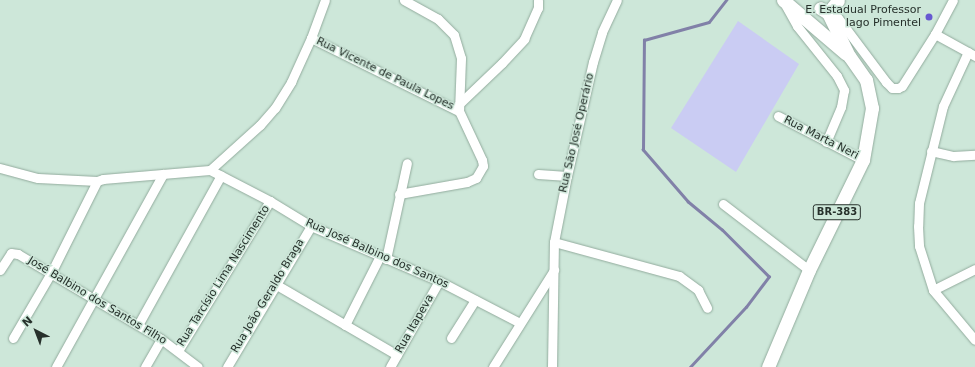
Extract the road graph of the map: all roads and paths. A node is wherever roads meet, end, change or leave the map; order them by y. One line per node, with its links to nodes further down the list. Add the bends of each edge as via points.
1 (325, 0): 11 (street)
2 (404, 0): 14 (street, via 438,19 454,35 461,58)
3 (538, 0): 14 (street, via 538,8 524,39)
4 (617, 0): 26 (street, Rua São José Operário, via 600,40)
5 (838, 0): 8 (highway)
6 (953, 0): 10 (street)
7 (785, 2): 8 (highway); 9 (highway, BR-383); 16 (street, via 797,26 837,76 844,90 841,107)
8 (825, 11): 9 (highway, via 809,17); 9 (highway, via 825,28); 10 (street, via 838,18 892,88 902,86); 13 (highway, BR-383)
9 (812, 26): 13 (highway, BR-383)
10 (935, 34): 12 (street)
11 (311, 38): 14 (street, Rua Vicente de Paula Lopes); 22 (street, via 291,82 275,108)
12 (971, 54): 17 (street, via 943,106)
13 (849, 56): 19 (highway, BR-383, via 866,80 872,108)
14 (459, 107): 28 (street, via 482,160 483,166 476,178 467,182)
15 (778, 116): 16 (street, Rua Marta Neri)
16 (826, 142): 19 (street, Rua Marta Neri)
17 (931, 151): 18 (street, via 952,156); 41 (street, via 919,203 918,226 919,246)
18 (975, 155)
19 (863, 160): 37 (highway, BR-383)
20 (407, 163): 28 (street)
21 (0, 168): 27 (street, via 38,178)
22 (210, 170): 23 (street); 25 (street, Rua José Balbino dos Santos)
23 (163, 174): 27 (street); 42 (street)
24 (538, 174): 26 (street)
25 (221, 176): 29 (street, Rua José Balbino dos Santos); 46 (street)
26 (567, 176): 32 (street, Rua São José Operário)
27 (97, 181): 38 (street)
28 (399, 194): 33 (street)
29 (270, 201): 31 (street, Rua José Balbino dos Santos); 52 (street, Rua Tarcísio Lima Nascimento)
30 (723, 204): 37 (street)
31 (311, 226): 33 (street, Rua José Balbino dos Santos); 40 (street, Rua João Geraldo Braga)
32 (554, 242): 36 (street, Rua São José Operário); 44 (street, via 679,276 698,290)
33 (383, 257): 39 (street, Rua José Balbino dos Santos); 47 (street)
34 (975, 269): 41 (street)
35 (0, 270): 38 (street, José Balbino dos Santos Filho, via 7,257 11,253 16,253)
36 (554, 270): 45 (street); 60 (street, Rua São José Operário)
37 (810, 270): 61 (highway, BR-383)
38 (51, 273): 42 (street, José Balbino dos Santos Filho); 48 (street)
39 (439, 281): 43 (street, Rua José Balbino dos Santos); 53 (street, Rua Itapeva)
40 (275, 284): 47 (street); 57 (street, Rua João Geraldo Braga)
41 (933, 290): 51 (street)
42 (94, 298): 46 (street, José Balbino dos Santos Filho); 54 (street)
43 (475, 300): 45 (street, Rua José Balbino dos Santos); 49 (street)
44 (707, 308)
45 (520, 323): 59 (street)
46 (138, 325): 50 (street, José Balbino dos Santos Filho)
47 (345, 325): 53 (street)
48 (13, 338)
49 (451, 338)
50 (161, 339): 52 (street, José Balbino dos Santos Filho); 55 (street)
51 (975, 340)
52 (178, 351): 56 (street, José Balbino dos Santos Filho)
53 (397, 355): 58 (street, Rua Itapeva)
54 (56, 367)
55 (145, 367)
56 (198, 367)
57 (226, 367)
58 (390, 367)
59 (492, 367)
60 (552, 367)
61 (768, 367)

